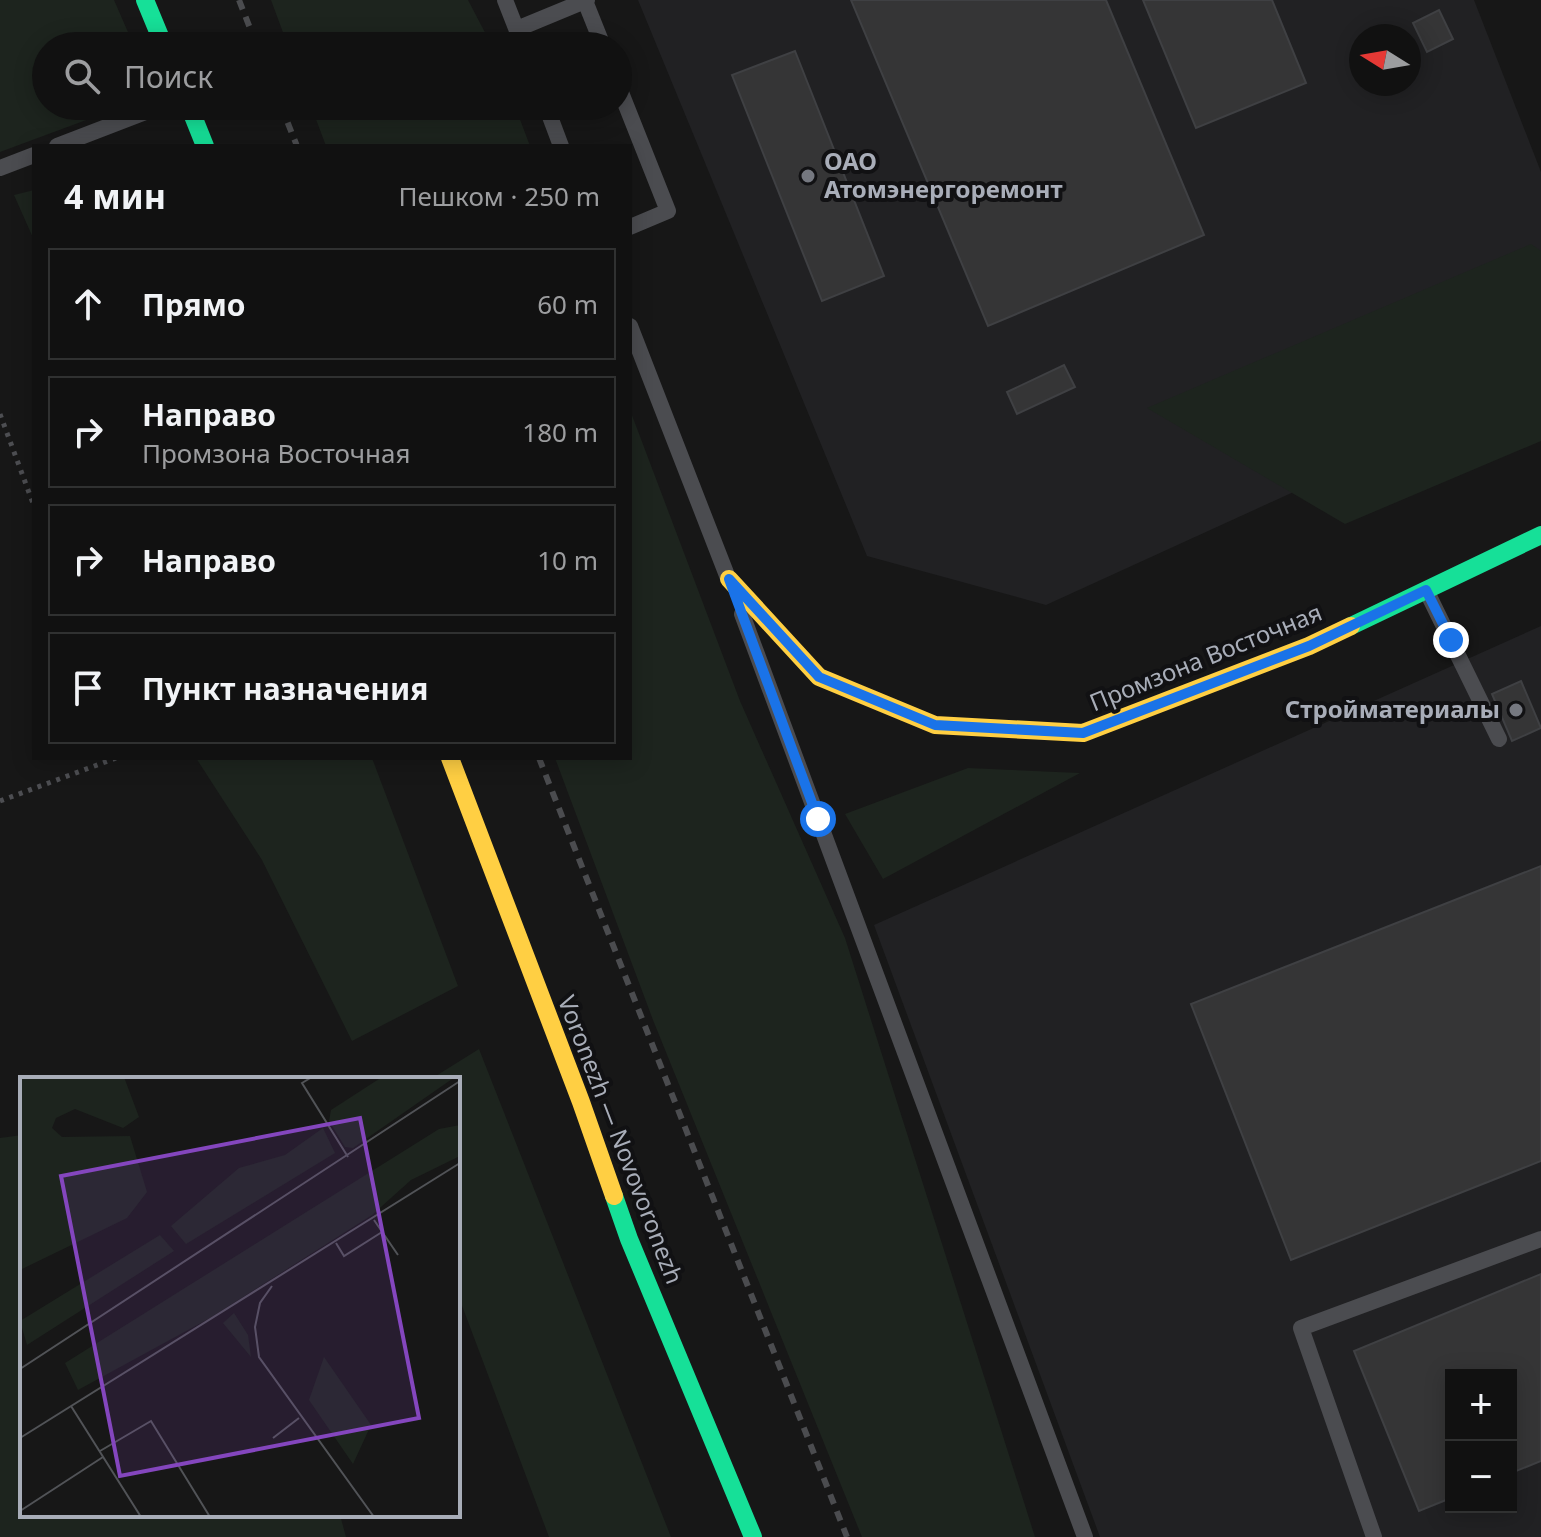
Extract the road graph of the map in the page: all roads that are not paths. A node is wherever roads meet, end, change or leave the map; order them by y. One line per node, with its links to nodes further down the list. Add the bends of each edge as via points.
1 (145, 0): 5 (main road)
2 (505, 0): 4 (lane)
3 (586, 0): 4 (lane); 7 (lane)
4 (517, 29): 6 (lane)
5 (158, 32)
6 (518, 32)
7 (598, 32)
8 (125, 120): 12 (lane)
9 (195, 120): 13 (main road)
10 (551, 120): 14 (lane)
11 (632, 120): 17 (lane, via 668,211)
12 (62, 144)
13 (204, 144)
14 (560, 144)
15 (32, 156): 16 (lane)
16 (0, 168)
17 (632, 226)
18 (632, 331): 20 (lane)
19 (1541, 535): 21 (main road, Промзона Восточная)
20 (729, 579): 21 (main road, Промзона Восточная, via 819,677 935,725 1083,733 1309,646); 26 (lane)
21 (1426, 590): 22 (lane)
22 (1499, 739)
23 (451, 760): 25 (main road, Voronezh — Novovoronezh, via 629,1239)
24 (1541, 1239): 27 (lane, via 1301,1328)
25 (753, 1537)
26 (1085, 1537)
27 (1374, 1537)

